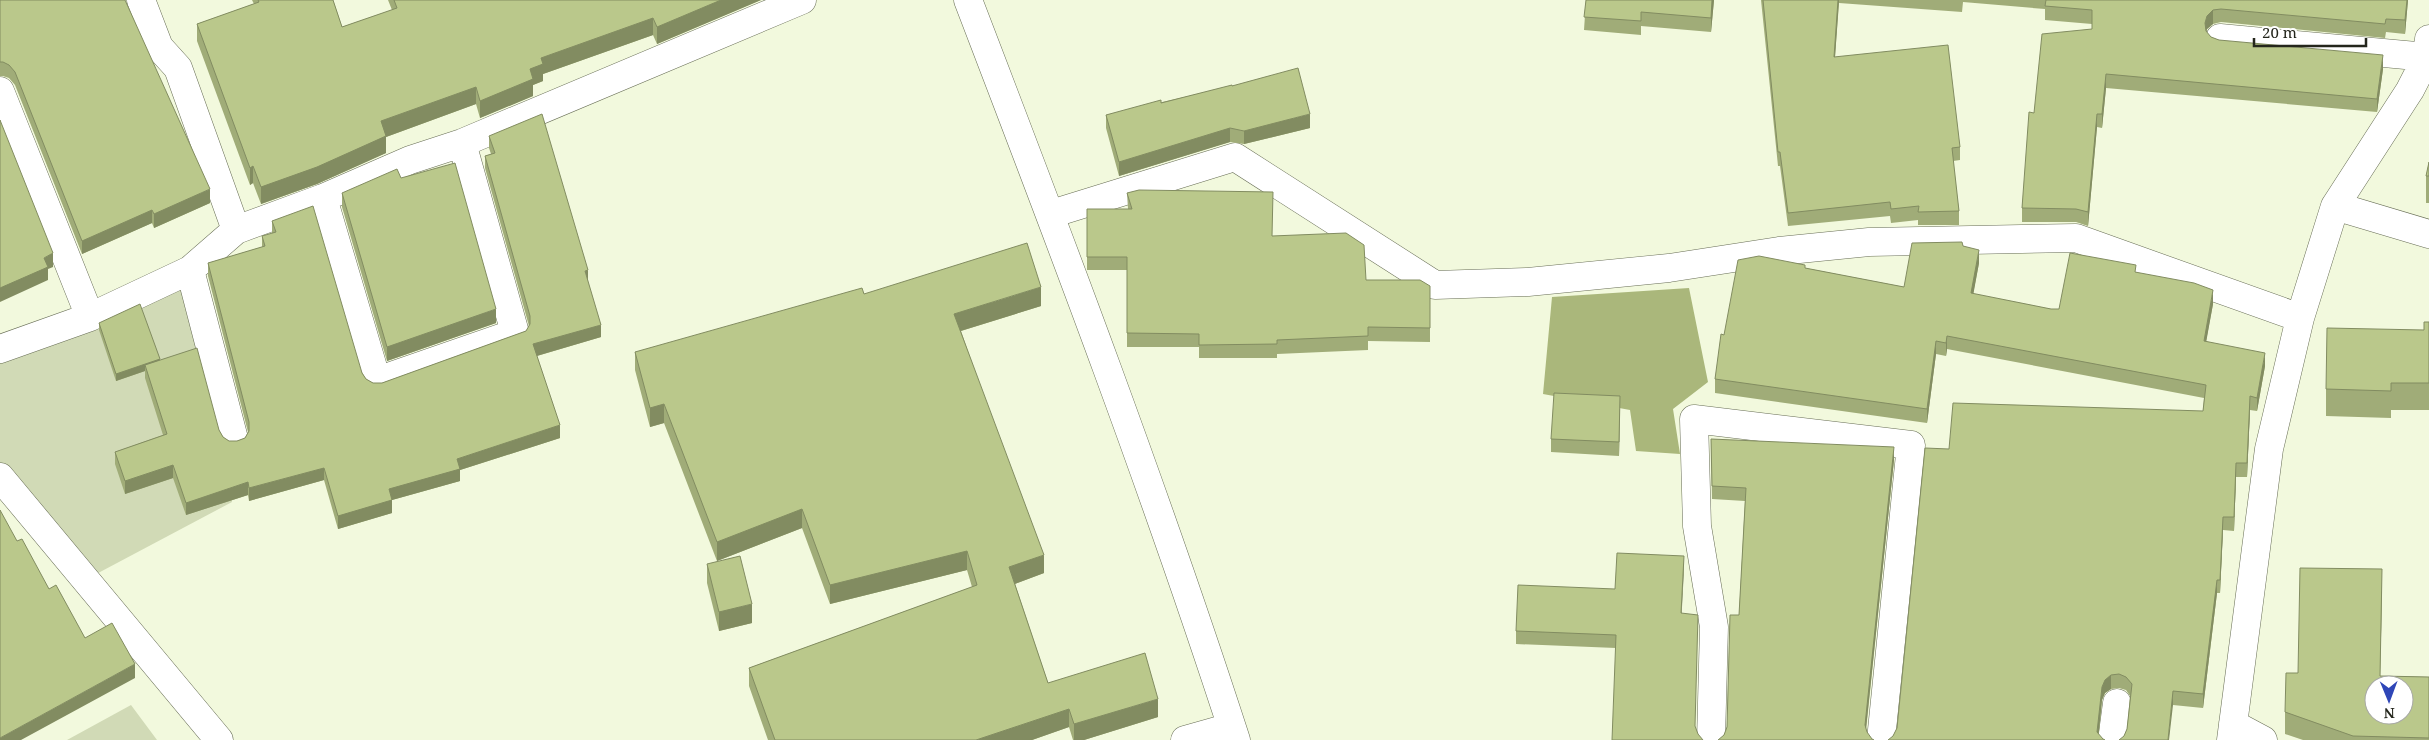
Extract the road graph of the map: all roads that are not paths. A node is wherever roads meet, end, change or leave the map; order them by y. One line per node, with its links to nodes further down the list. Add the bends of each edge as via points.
1 (141, 0): 11 (street, via 159,47 178,68)
2 (802, 0): 7 (street)
3 (968, 0): 10 (street)
4 (2220, 38): 5 (street)
5 (2428, 48): 9 (street, via 2410,90)
6 (0, 91): 14 (street)
7 (462, 143): 8 (street, via 410,160); 8 (street, via 515,333 377,380)
8 (323, 198): 11 (street)
9 (2335, 206): 12 (street); 15 (street)
10 (1050, 214): 15 (street, via 1235,157 1435,285 1528,282 1669,268 1779,251 1869,242 2076,238); 21 (street, via 1164,526)
11 (236, 230): 13 (street)
12 (2429, 234)
13 (190, 270): 14 (street); 17 (street)
14 (90, 317): 16 (street)
15 (2300, 318): 20 (street, via 2269,449)
16 (0, 349)
17 (234, 438)
18 (0, 477): 22 (street)
19 (2117, 703): 26 (street)
20 (2232, 732): 27 (street)
21 (1234, 733): 23 (street)
22 (219, 740)
23 (1185, 740)
24 (1712, 740): 25 (street, via 1714,627 1697,526 1694,419 1911,445)
25 (1881, 740)
26 (2112, 740)
27 (2263, 740)

